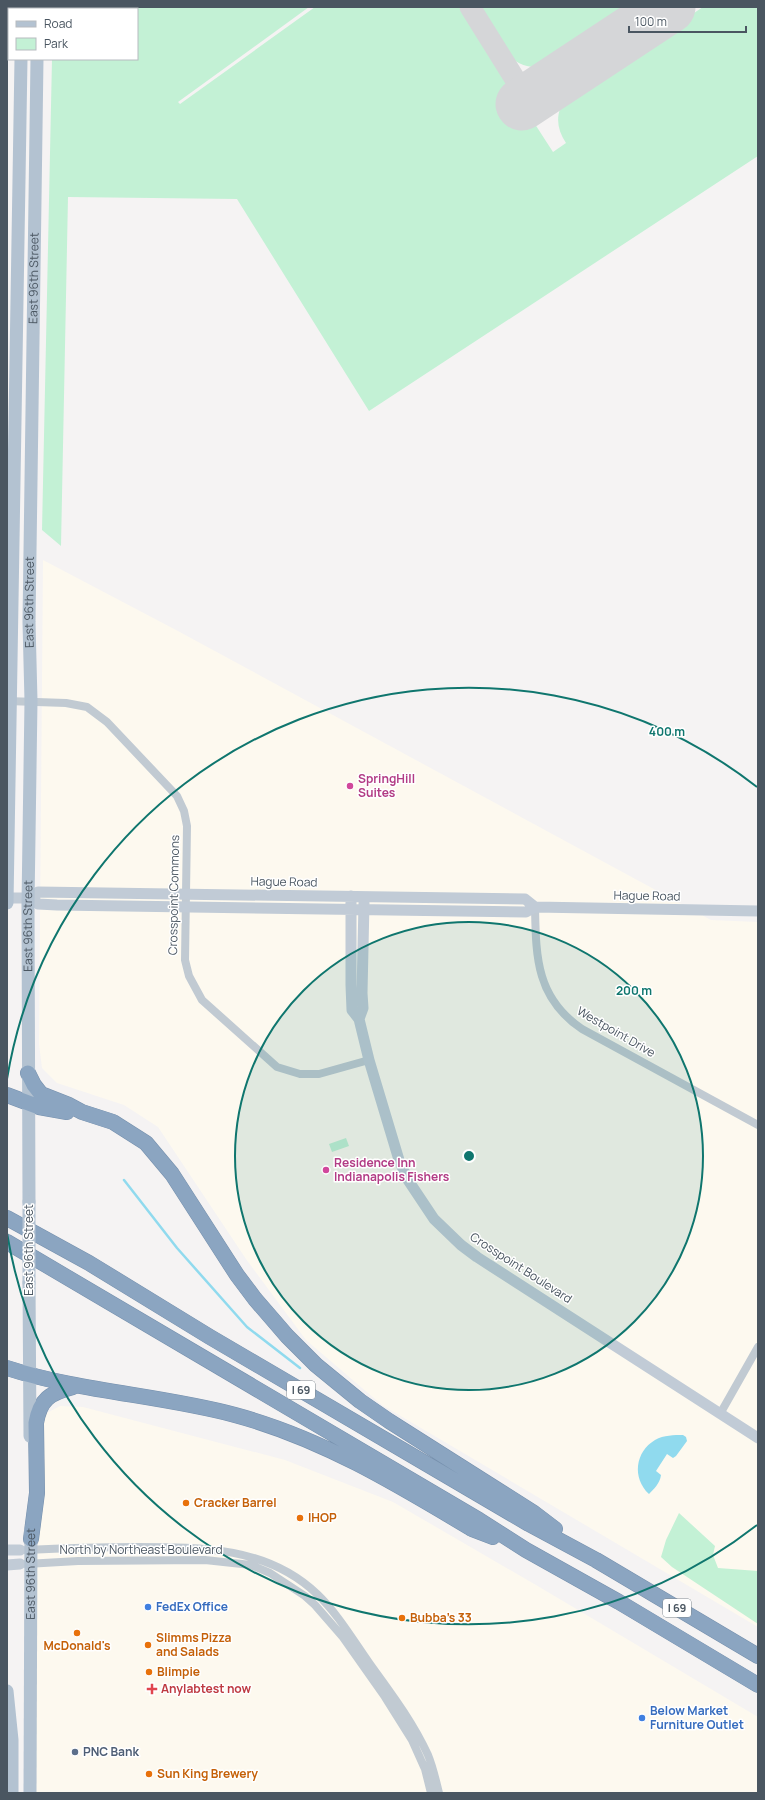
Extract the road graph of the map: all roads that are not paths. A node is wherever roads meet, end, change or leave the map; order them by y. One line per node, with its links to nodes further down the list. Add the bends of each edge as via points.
1 (21, 60): 3 (main road, East 96th Street)
2 (36, 60): 4 (main road, East 96th Street)
3 (17, 332): 4 (main road, via 22,367 22,419); 5 (main road, East 96th Street)
4 (31, 423): 6 (main road, East 96th Street)
5 (13, 571): 6 (main road, via 21,575 24,607); 7 (main road, East 96th Street)
6 (29, 622): 8 (main road, East 96th Street)
7 (9, 701): 8 (street, Crosspoint Commons); 13 (main road, East 96th Street)
8 (31, 702): 9 (street, Crosspoint Commons, via 66,703 88,707 107,722 177,796 187,820); 12 (main road, East 96th Street)
9 (186, 894): 10 (street, Hague Road); 12 (street, Hague Road, via 38,892); 14 (street, Crosspoint Commons)
10 (351, 896): 11 (street, Hague Road); 16 (street, Crosspoint Boulevard)
11 (364, 896): 15 (street, Hague Road, via 525,899); 17 (street, Crosspoint Boulevard)
12 (30, 898): 13 (street); 14 (street, Hague Road, via 38,904); 21 (main road, East 96th Street)
13 (7, 900)
14 (186, 907): 16 (street, Hague Road); 20 (street, Crosspoint Commons, via 185,960 196,991 202,1000 272,1064 305,1075)
15 (535, 907): 17 (street, Hague Road, via 526,912); 18 (street, Hague Road); 25 (street, Westpoint Drive, via 538,964 548,993 563,1014 582,1029)
16 (351, 910): 17 (street, Hague Road); 19 (street, Crosspoint Boulevard, via 351,1002 352,1010)
17 (364, 910): 19 (street, Crosspoint Boulevard, via 363,1008)
18 (758, 911)
19 (359, 1019): 20 (street, Crosspoint Boulevard)
20 (369, 1060): 32 (street, Crosspoint Boulevard, via 404,1171 423,1203 447,1233 477,1257)
21 (28, 1073): 23 (main road, East 96th Street); 24 (highway, via 41,1094)
22 (7, 1095): 23 (highway)
23 (29, 1103): 24 (highway, via 69,1113); 30 (main road, East 96th Street, bridge)
24 (82, 1112): 37 (highway, via 113,1122 146,1143 172,1174 255,1299 316,1365 360,1401 534,1513)
25 (758, 1125)
26 (7, 1218): 37 (highway, I 69, via 89,1263 210,1337)
27 (7, 1242): 36 (highway, I 69)
28 (758, 1348): 32 (street)
29 (7, 1368): 30 (highway)
30 (29, 1375): 31 (highway); 34 (main road, East 96th Street)
31 (76, 1386): 34 (highway, via 50,1395 43,1401 37,1415 37,1493); 36 (highway, via 211,1410 283,1430 354,1462 472,1529)
32 (720, 1414): 33 (street, Crosspoint Boulevard)
33 (758, 1438)
34 (27, 1546): 35 (street); 38 (main road, East 96th Street); 46 (street, North by Northeast Boulevard, via 213,1549 256,1558 287,1573 310,1588 322,1600 347,1631 411,1723 428,1756)
35 (7, 1550)
36 (526, 1550): 41 (highway, I 69)
37 (596, 1560): 40 (highway, I 69)
38 (25, 1564): 39 (street); 44 (main road, East 96th Street); 45 (street, North by Northeast Boulevard, via 205,1560 251,1565 270,1573 305,1596 342,1636 412,1740 424,1765)
39 (7, 1565)
40 (758, 1656)
41 (758, 1685)
42 (7, 1691): 43 (main road, via 12,1740)
43 (12, 1793)
44 (30, 1793)
45 (431, 1793)
46 (439, 1793)

